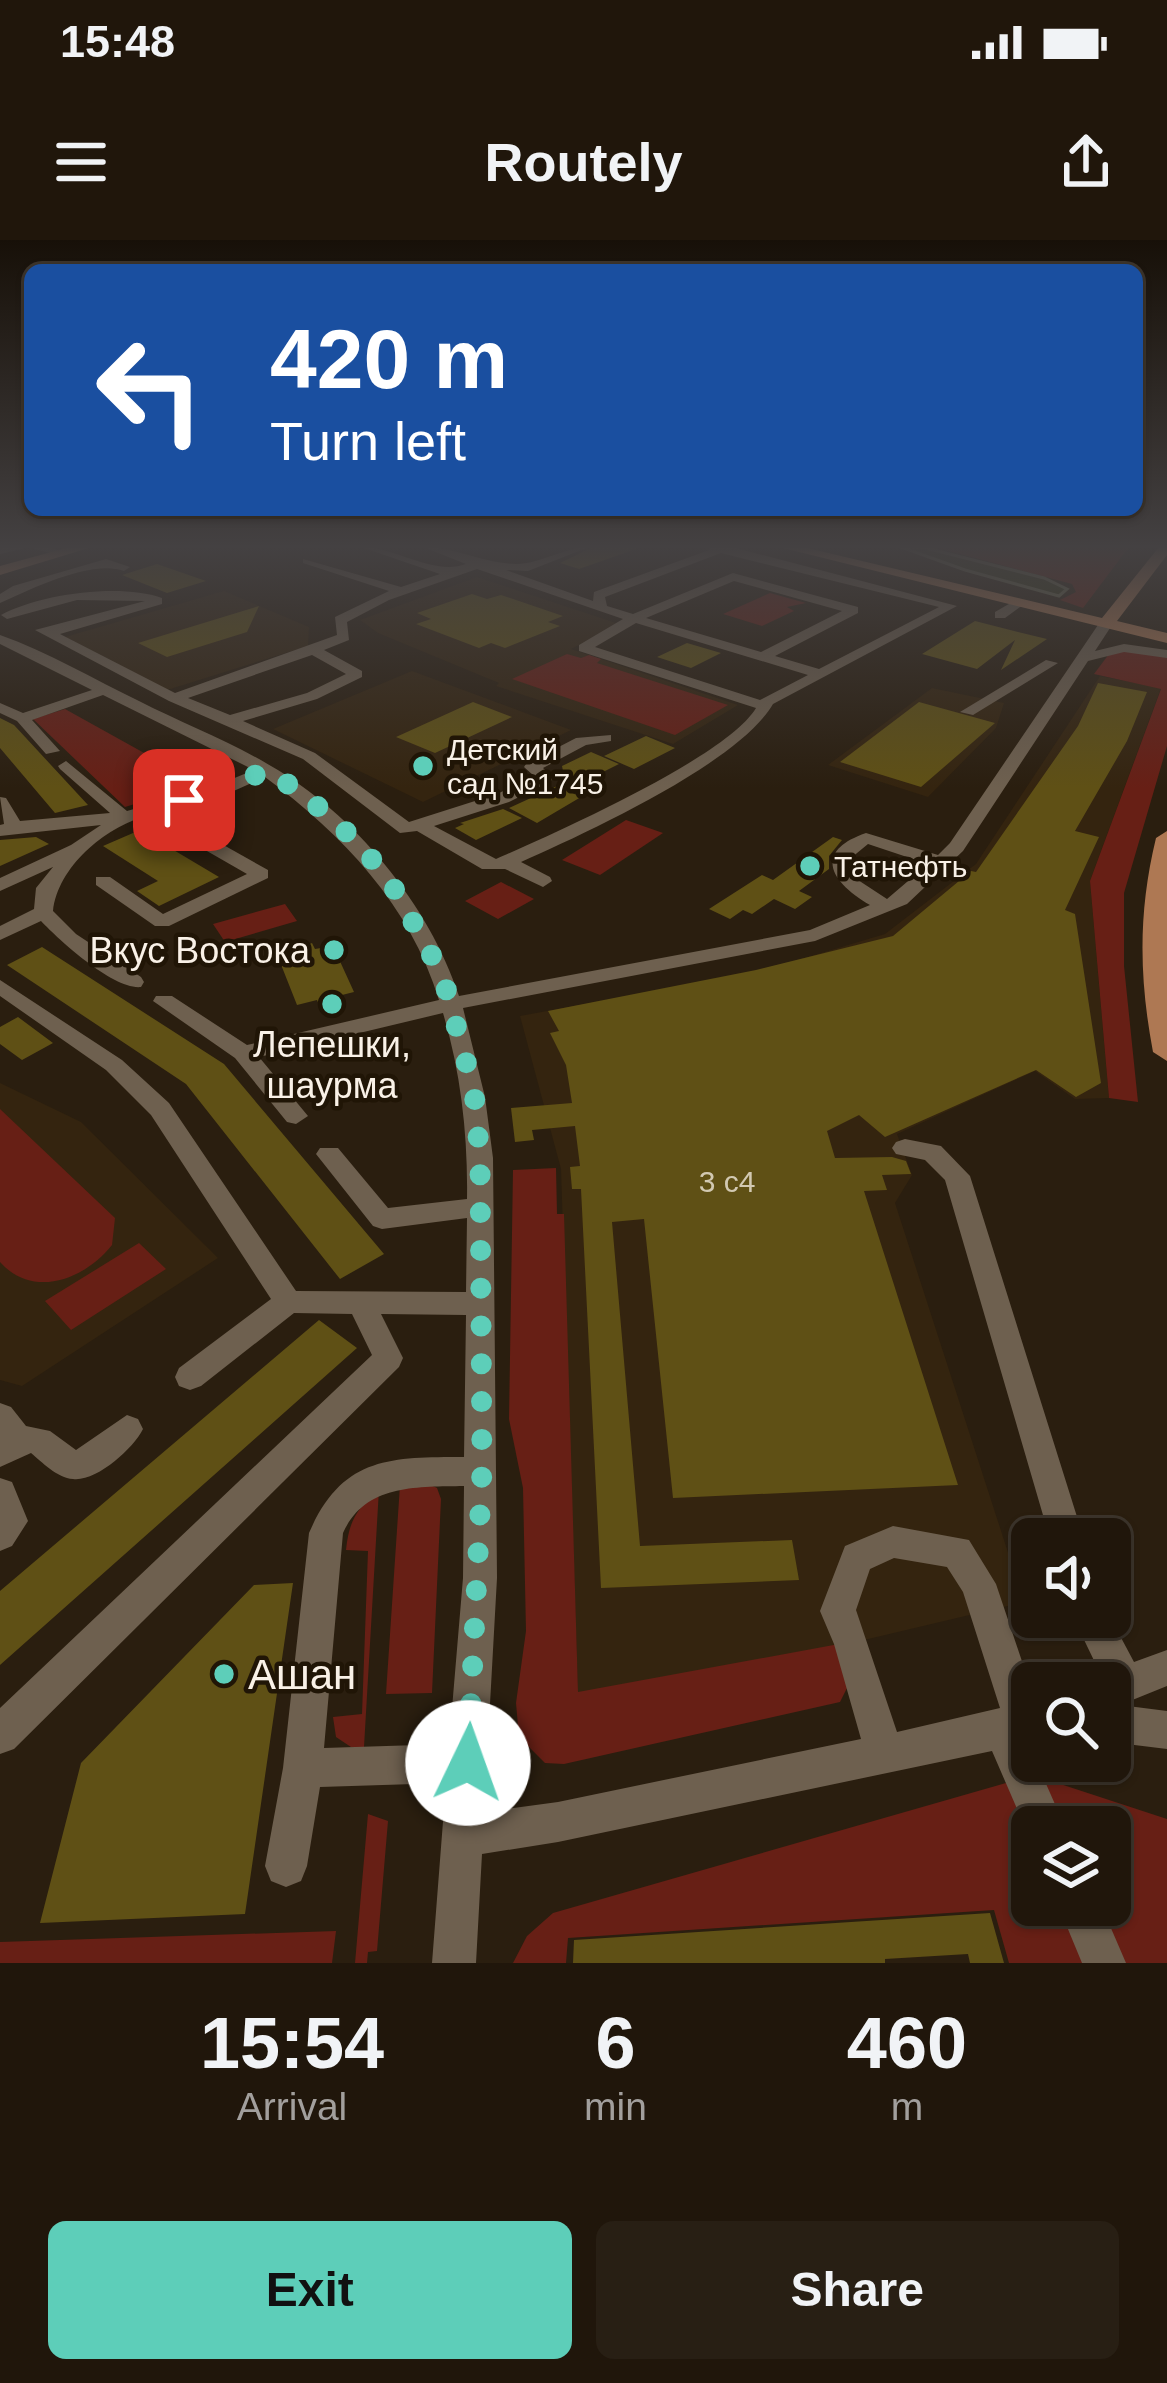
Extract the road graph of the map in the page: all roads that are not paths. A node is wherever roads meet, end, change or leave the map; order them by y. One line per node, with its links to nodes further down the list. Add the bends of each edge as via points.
1 (35, 627): 10 (street)
2 (67, 627): 10 (street)
3 (342, 627): 13 (street, via 344,637)
4 (618, 627): 22 (street, via 584,648)
5 (665, 627): 16 (street)
6 (819, 627): 16 (street)
7 (910, 627): 19 (street)
8 (1104, 627): 18 (street)
9 (1116, 627): 11 (main road)
10 (48, 633): 21 (street)
11 (1167, 638)
12 (0, 639): 20 (street)
13 (313, 650): 21 (street); 26 (street, via 357,674)
14 (1070, 650): 17 (street)
15 (1167, 654): 18 (street, via 1124,648)
16 (762, 657): 19 (street)
17 (1051, 663): 18 (street); 24 (street)
18 (1082, 663): 40 (street)
19 (820, 674): 22 (street)
20 (108, 689): 25 (street); 30 (street)
21 (174, 698): 26 (street)
22 (764, 706): 39 (street, via 732,741 597,821)
23 (0, 707): 25 (street)
24 (968, 712)
25 (22, 718): 28 (street)
26 (229, 720): 34 (street, via 309,756)
27 (604, 738): 34 (street, via 532,767 545,777 502,798)
28 (52, 751)
29 (66, 766): 33 (street)
30 (267, 770): 32 (street); 37 (street)
31 (0, 802): 35 (street)
32 (146, 809): 33 (street); 41 (street, via 261,874 162,922)
33 (124, 817): 35 (street); 38 (street)
34 (412, 827): 37 (street); 39 (street, via 489,865)
35 (7, 828)
36 (1167, 838): 51 (main road, via 1149,941)
37 (361, 845): 50 (street, via 417,927)
38 (77, 849): 43 (street); 45 (street, via 46,888)
39 (506, 862): 42 (street)
40 (944, 863): 44 (street); 44 (street, via 866,838 845,848 841,873)
41 (103, 881)
42 (543, 881)
43 (0, 885)
44 (886, 906): 50 (street, via 753,949)
45 (43, 912): 46 (street); 47 (street)
46 (0, 934)
47 (134, 982)
48 (3, 994): 57 (street, via 114,1065 160,1109)
49 (164, 1001): 52 (street)
50 (452, 1004): 52 (street); 56 (street, via 474,1091)
51 (1167, 1052)
52 (243, 1053): 53 (street)
53 (296, 1116)
54 (905, 1148): 65 (street, via 932,1153 957,1176)
55 (329, 1154): 56 (street, via 382,1219)
56 (480, 1207): 59 (street)
57 (288, 1302): 58 (street); 60 (street)
58 (360, 1302): 59 (street); 73 (street, via 388,1358)
59 (478, 1304): 63 (street)
60 (190, 1377)
61 (127, 1429): 62 (street, via 71,1465 49,1444)
62 (6, 1437)
63 (482, 1471): 75 (street); 76 (street, via 370,1479 334,1510)
64 (0, 1493): 66 (street, via 11,1521)
65 (1061, 1518)
66 (0, 1535)
67 (1109, 1638): 68 (street)
68 (1144, 1679)
69 (1011, 1688): 74 (street, via 978,1584 957,1552 893,1541 857,1558 838,1611)
70 (1011, 1725): 74 (street)
71 (1131, 1726): 72 (street)
72 (1167, 1730)
73 (0, 1735)
74 (885, 1752): 77 (street)
75 (468, 1763): 76 (street); 77 (street)
76 (303, 1768): 78 (street)
77 (463, 1836): 80 (street)
78 (286, 1866)
79 (1088, 1926): 81 (street)
80 (454, 1963)
81 (1104, 1963)

